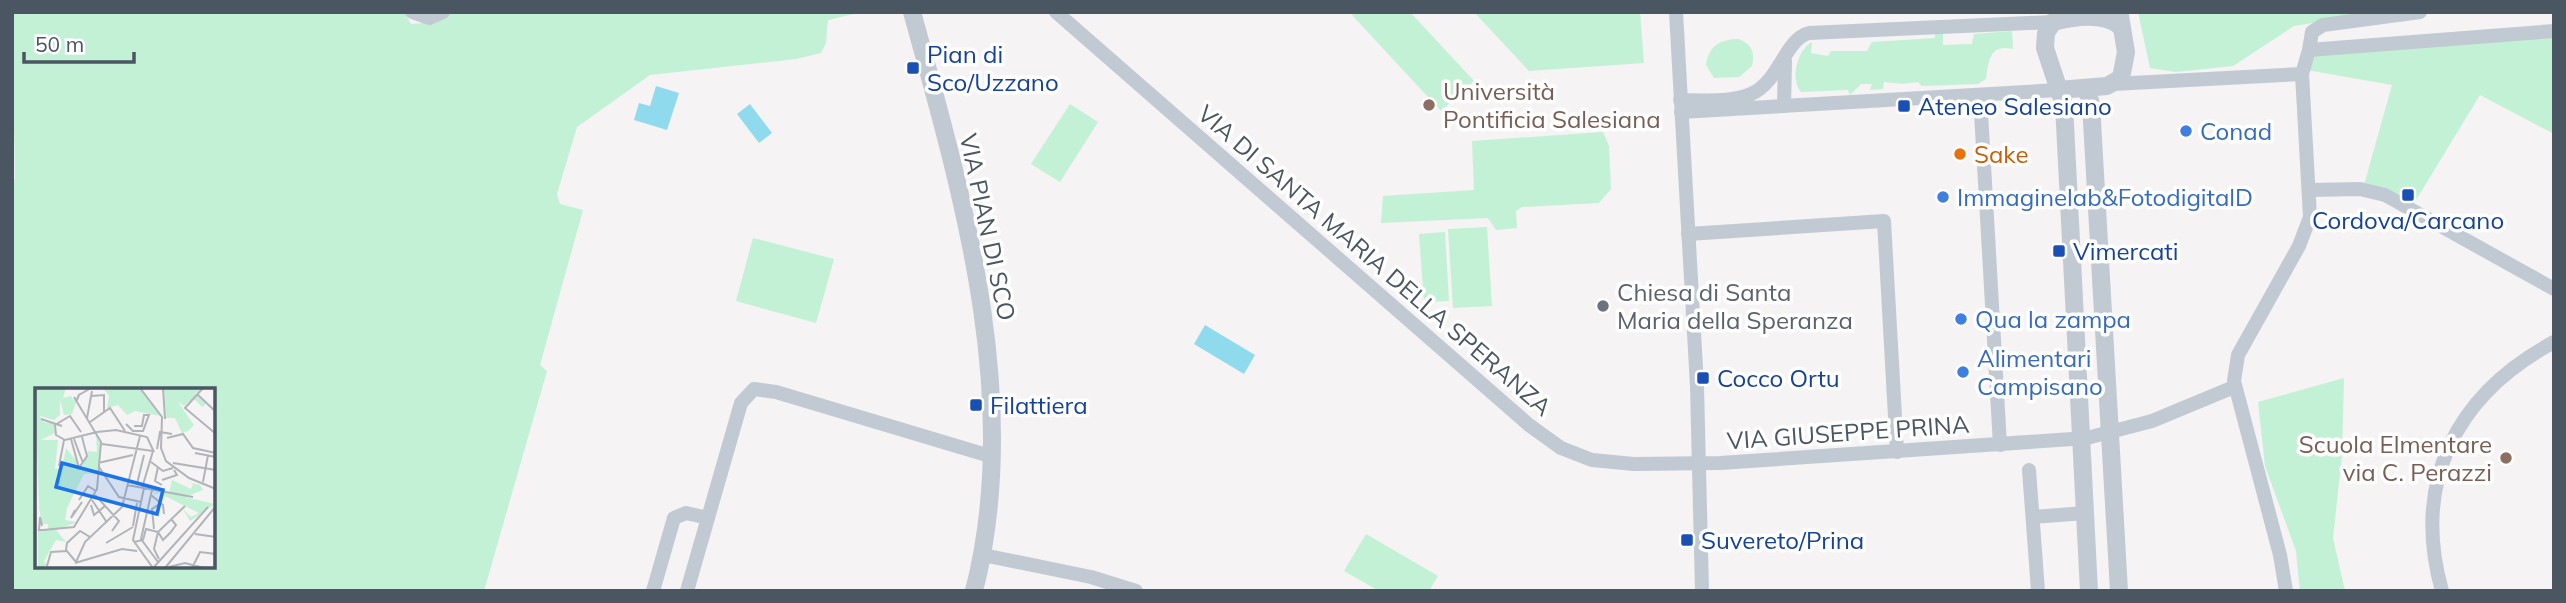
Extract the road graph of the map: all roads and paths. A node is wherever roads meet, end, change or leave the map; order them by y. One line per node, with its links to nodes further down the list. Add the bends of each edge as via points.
1 (412, 12): 2 (street, via 429,18)
2 (443, 12)
3 (912, 12): 30 (street, VIA PIAN DI SCO, via 977,279 989,369)
4 (1056, 12): 31 (street, VIA DI SANTA MARIA DELLA SPERANZA, via 1551,442 1599,462)
5 (1676, 12): 19 (street)
6 (2420, 12): 12 (street, via 2323,25 2312,32)
7 (2094, 15): 9 (street); 10 (street)
8 (1915, 19): 10 (street); 13 (street, via 1804,34)
9 (2120, 19): 15 (street, via 2126,61 2121,78)
10 (2053, 22): 17 (street, via 2045,48)
11 (2554, 31): 12 (street)
12 (2309, 50): 14 (street)
13 (1785, 60): 19 (street, via 1751,94); 20 (street)
14 (2302, 74): 15 (street); 21 (street)
15 (2113, 84): 16 (street)
16 (2086, 88): 17 (street); 26 (street, via 2091,104)
17 (2058, 90): 18 (street); 27 (street, via 2064,105)
18 (1980, 95): 20 (street); 28 (street)
19 (1681, 106): 20 (street); 22 (street)
20 (1784, 106)
21 (2309, 190): 23 (street, via 2360,189 2385,195); 25 (street, via 2308,225 2238,355)
22 (1688, 234): 29 (street, via 1884,222); 31 (street)
23 (2554, 289)
24 (2554, 342): 46 (street, via 2512,366 2489,387 2463,419 2448,448 2433,510)
25 (2234, 387): 26 (street, VIA GIUSEPPE PRINA); 45 (street)
26 (2109, 434): 27 (street, VIA GIUSEPPE PRINA); 44 (street)
27 (2081, 439): 28 (street, VIA GIUSEPPE PRINA); 33 (street)
28 (2000, 445): 29 (street, VIA GIUSEPPE PRINA)
29 (1898, 452): 31 (street, VIA GIUSEPPE PRINA)
30 (990, 456): 35 (street, via 763,388 750,391 741,403); 36 (street, VIA PIAN DI SCO)
31 (1698, 464): 41 (street)
32 (2029, 470): 34 (street)
33 (2085, 513): 34 (street); 43 (street)
34 (2033, 517): 42 (street)
35 (708, 518): 37 (street, via 686,513 674,518); 38 (street)
36 (983, 555): 39 (street, VIA PIAN DI SCO); 40 (street)
37 (653, 591)
38 (687, 591)
39 (974, 591)
40 (1136, 591)
41 (1702, 591)
42 (2038, 591)
43 (2089, 591)
44 (2119, 591)
45 (2286, 591)
46 (2441, 591)

